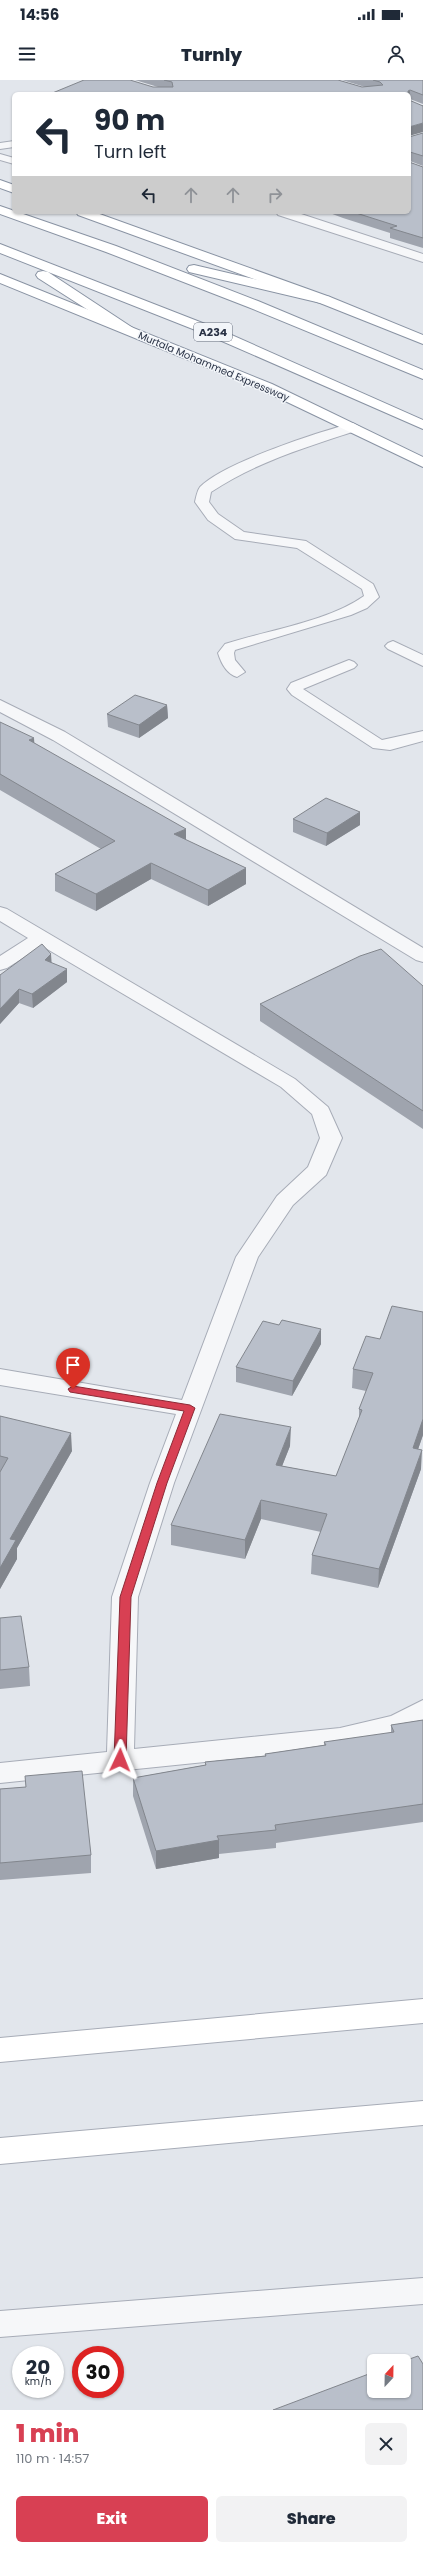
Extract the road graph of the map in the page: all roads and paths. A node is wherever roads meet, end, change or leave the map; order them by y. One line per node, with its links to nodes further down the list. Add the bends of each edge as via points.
1 (12, 144): 2 (lane)
2 (0, 146)
3 (0, 156): 4 (lane)
4 (12, 160)
5 (0, 184): 6 (main road)
6 (12, 188)
7 (0, 210): 11 (main road)
8 (88, 214): 14 (main road)
9 (288, 214): 12 (street)
10 (1, 248): 15 (main road); 18 (main road, A234, via 320,376)
11 (111, 249): 14 (main road); 17 (main road)
12 (423, 258)
13 (0, 278): 15 (main road, Murtala Mohammed Expressway)
14 (326, 300): 16 (main road)
15 (129, 330): 19 (main road, Murtala Mohammed Expressway)
16 (423, 340)
17 (423, 374)
18 (423, 425)
19 (352, 427): 20 (main road, Murtala Mohammed Expressway); 24 (lane, via 285,450 227,474 205,490 202,502 213,517 240,536 301,544 368,587 372,597 366,603 329,617 230,647 226,653 228,661)
20 (423, 463)
21 (393, 646): 22 (lane)
22 (423, 661)
23 (349, 665): 26 (lane, via 296,686 295,689 379,744)
24 (237, 672)
25 (0, 705): 29 (street, via 59,736)
26 (423, 736)
27 (0, 913): 28 (street)
28 (41, 938): 30 (street); 32 (street, via 288,1083 321,1110 332,1138 318,1170 285,1201 247,1257)
29 (423, 956)
30 (0, 964)
31 (0, 1377): 32 (street)
32 (190, 1408): 34 (street, via 162,1483 125,1597)
33 (423, 1710): 34 (street, via 398,1724 340,1738)
34 (120, 1760): 35 (street)
35 (0, 1773)
36 (423, 2011): 37 (main road)
37 (0, 2050)
38 (423, 2114): 39 (main road)
39 (0, 2150)
40 (423, 2291): 41 (lane)
41 (0, 2324)

